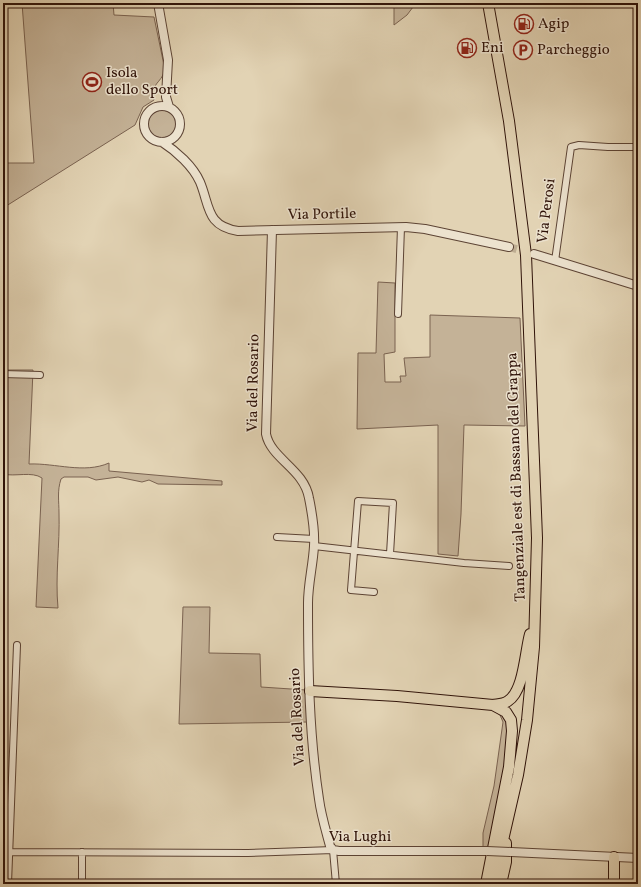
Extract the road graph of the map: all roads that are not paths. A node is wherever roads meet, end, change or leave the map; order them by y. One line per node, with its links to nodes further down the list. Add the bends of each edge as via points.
1 (158, 3): 4 (street, via 168,60)
2 (481, 3): 18 (highway, Tangenziale est di Bassano del Grappa, via 505,133)
3 (488, 3): 18 (highway, Tangenziale est di Bassano del Grappa, via 519,191 528,286)
4 (167, 89): 5 (street); 6 (street)
5 (157, 106): 6 (street); 8 (street, via 147,114 145,128 151,138)
6 (169, 107): 7 (street, via 174,109 180,118 180,129)
7 (175, 137): 8 (street); 10 (street, via 174,148)
8 (162, 142): 10 (street, Via Portile)
9 (638, 146): 15 (street, Via Perosi, via 571,147)
10 (177, 154): 12 (street, Via Portile, via 198,178 210,212 220,226 238,231)
11 (401, 227): 12 (street, Via Portile); 13 (street, Via Portile, via 425,229); 17 (street)
12 (272, 230): 22 (street, Via del Rosario, via 266,434 267,441 276,454 293,468 303,482 309,496)
13 (509, 247)
14 (534, 254): 15 (street)
15 (555, 261): 16 (street, Via Perosi)
16 (638, 286)
17 (398, 314)
18 (527, 317): 27 (highway, Tangenziale est di Bassano del Grappa, via 537,538)
19 (3, 374): 20 (street)
20 (40, 375)
21 (276, 537): 22 (street)
22 (314, 542): 23 (street); 29 (street, Via del Rosario, via 308,601)
23 (355, 550): 24 (street); 24 (street, via 358,501 393,503); 26 (street, via 351,590)
24 (390, 554): 25 (street)
25 (509, 566)
26 (374, 592)
27 (536, 609): 30 (highway, via 524,669 517,689 510,700 504,704); 31 (highway, Tangenziale est di Bassano del Grappa, via 527,720)
28 (17, 645): 33 (street)
29 (310, 691): 30 (highway); 32 (street, Via del Rosario, via 312,741 319,801)
30 (494, 705): 40 (highway, via 506,712 511,720 512,731 510,767)
31 (506, 829): 41 (highway, Tangenziale est di Bassano del Grappa); 42 (highway, via 506,862)
32 (333, 850): 34 (street, Via Lughi, via 248,853); 35 (street, Via Lughi, bridge, via 487,851); 39 (street, Via del Rosario)
33 (9, 852): 34 (street, Via Lughi); 37 (street)
34 (82, 852): 38 (street)
35 (614, 857): 36 (street, Via Lughi); 43 (highway)
36 (638, 858)
37 (8, 884)
38 (82, 884)
39 (336, 884)
40 (486, 884)
41 (493, 884)
42 (501, 884)
43 (614, 884)

